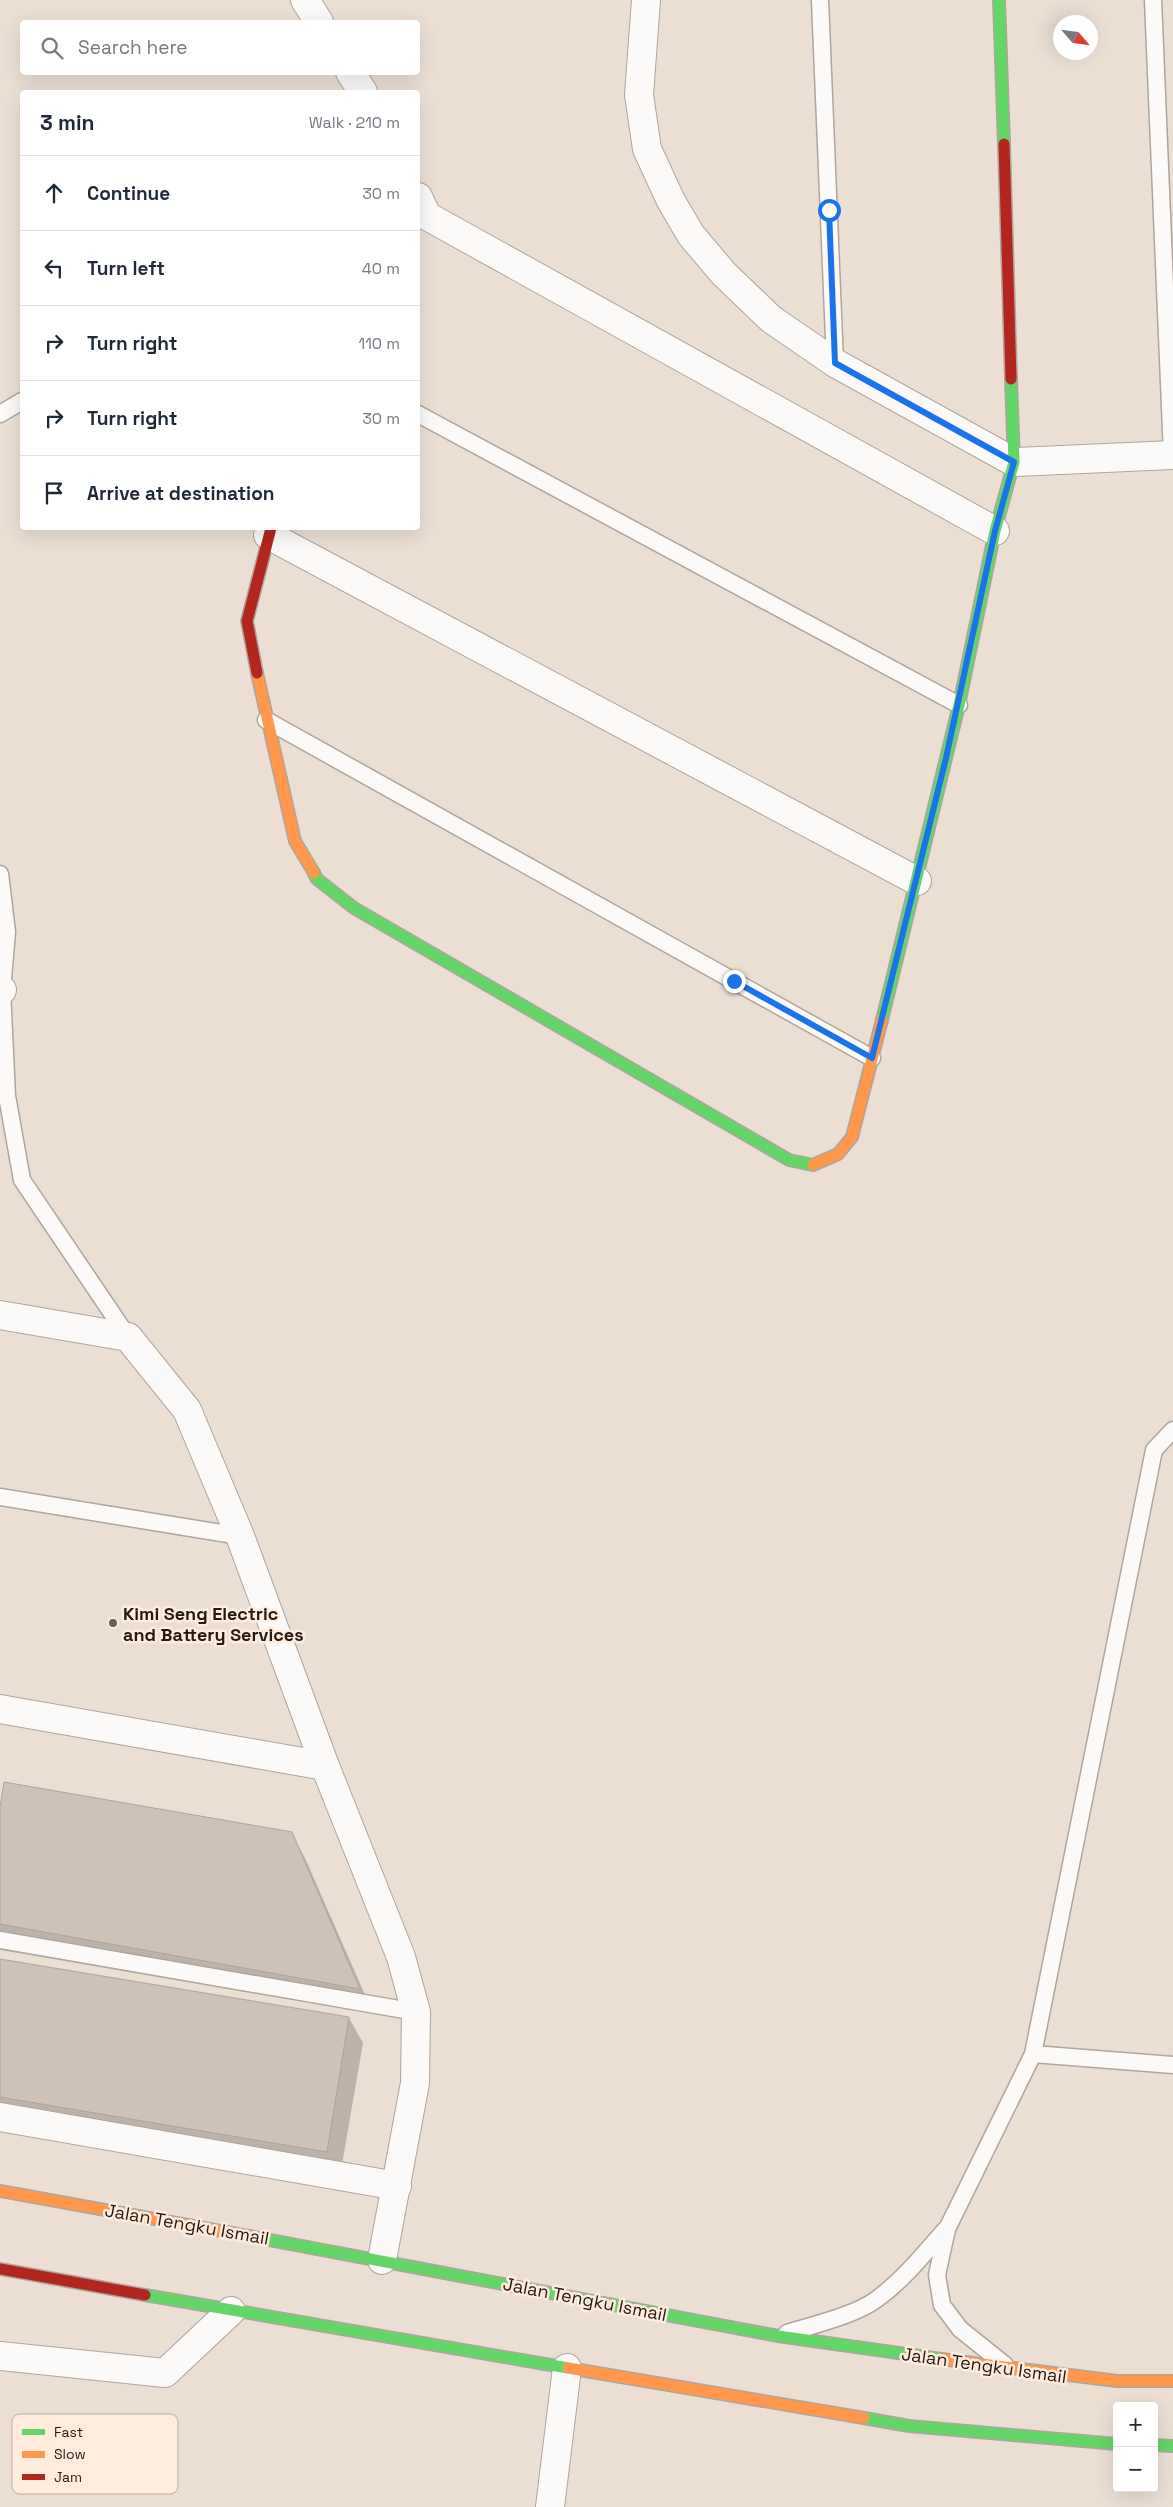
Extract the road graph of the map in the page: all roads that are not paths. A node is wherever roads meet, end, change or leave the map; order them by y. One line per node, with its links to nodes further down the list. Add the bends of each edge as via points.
1 (305, 0): 6 (street)
2 (646, 0): 10 (street, via 638,95 647,148 671,201 691,234 724,274 771,319)
3 (820, 0): 10 (lane)
4 (999, 0): 15 (main road)
5 (1153, 0): 14 (lane)
6 (318, 20)
7 (352, 75): 8 (street)
8 (362, 90)
9 (421, 216): 17 (street)
10 (835, 363): 15 (street)
11 (20, 402): 12 (lane)
12 (0, 414)
13 (420, 415): 18 (lane)
14 (1172, 455): 15 (street)
15 (1014, 462): 17 (main road)
16 (269, 531): 19 (main road, via 247,621); 21 (street)
17 (995, 531): 18 (main road)
18 (958, 705): 21 (main road)
19 (266, 720): 23 (lane); 23 (main road, via 294,840 317,879 354,908 789,1160 814,1165 838,1154 852,1137)
20 (0, 874): 22 (lane, via 7,932)
21 (917, 881): 23 (main road)
22 (1, 989): 25 (lane, via 7,1096 22,1180)
23 (872, 1058)
24 (0, 1315): 25 (street)
25 (128, 1337): 28 (street, via 187,1410)
26 (1173, 1430): 33 (lane, via 1154,1450)
27 (0, 1496): 28 (lane)
28 (240, 1536): 30 (street)
29 (0, 1709): 30 (street)
30 (325, 1766): 32 (street, via 401,1957)
31 (0, 1940): 32 (lane)
32 (416, 2012): 36 (street, via 415,2083)
33 (1033, 2054): 34 (lane); 38 (lane)
34 (1173, 2065)
35 (0, 2117): 36 (street)
36 (397, 2186): 40 (street)
37 (0, 2191): 40 (main road, Jalan Tengku Ismail)
38 (946, 2229): 44 (lane, via 876,2300 835,2318); 47 (lane, via 937,2275 942,2305 960,2329)
39 (0, 2258): 42 (main road)
40 (382, 2260): 44 (main road, Jalan Tengku Ismail)
41 (0, 2269): 42 (main road)
42 (52, 2278): 43 (main road)
43 (231, 2311): 45 (street, via 165,2373); 46 (main road)
44 (778, 2336): 47 (main road, Jalan Tengku Ismail)
45 (0, 2356)
46 (567, 2368): 49 (main road, via 909,2426); 52 (street)
47 (1010, 2369): 48 (main road, Jalan Tengku Ismail, via 1117,2381)
48 (1173, 2381)
49 (1113, 2444)
50 (1158, 2445): 51 (main road)
51 (1173, 2446)
52 (550, 2507)

